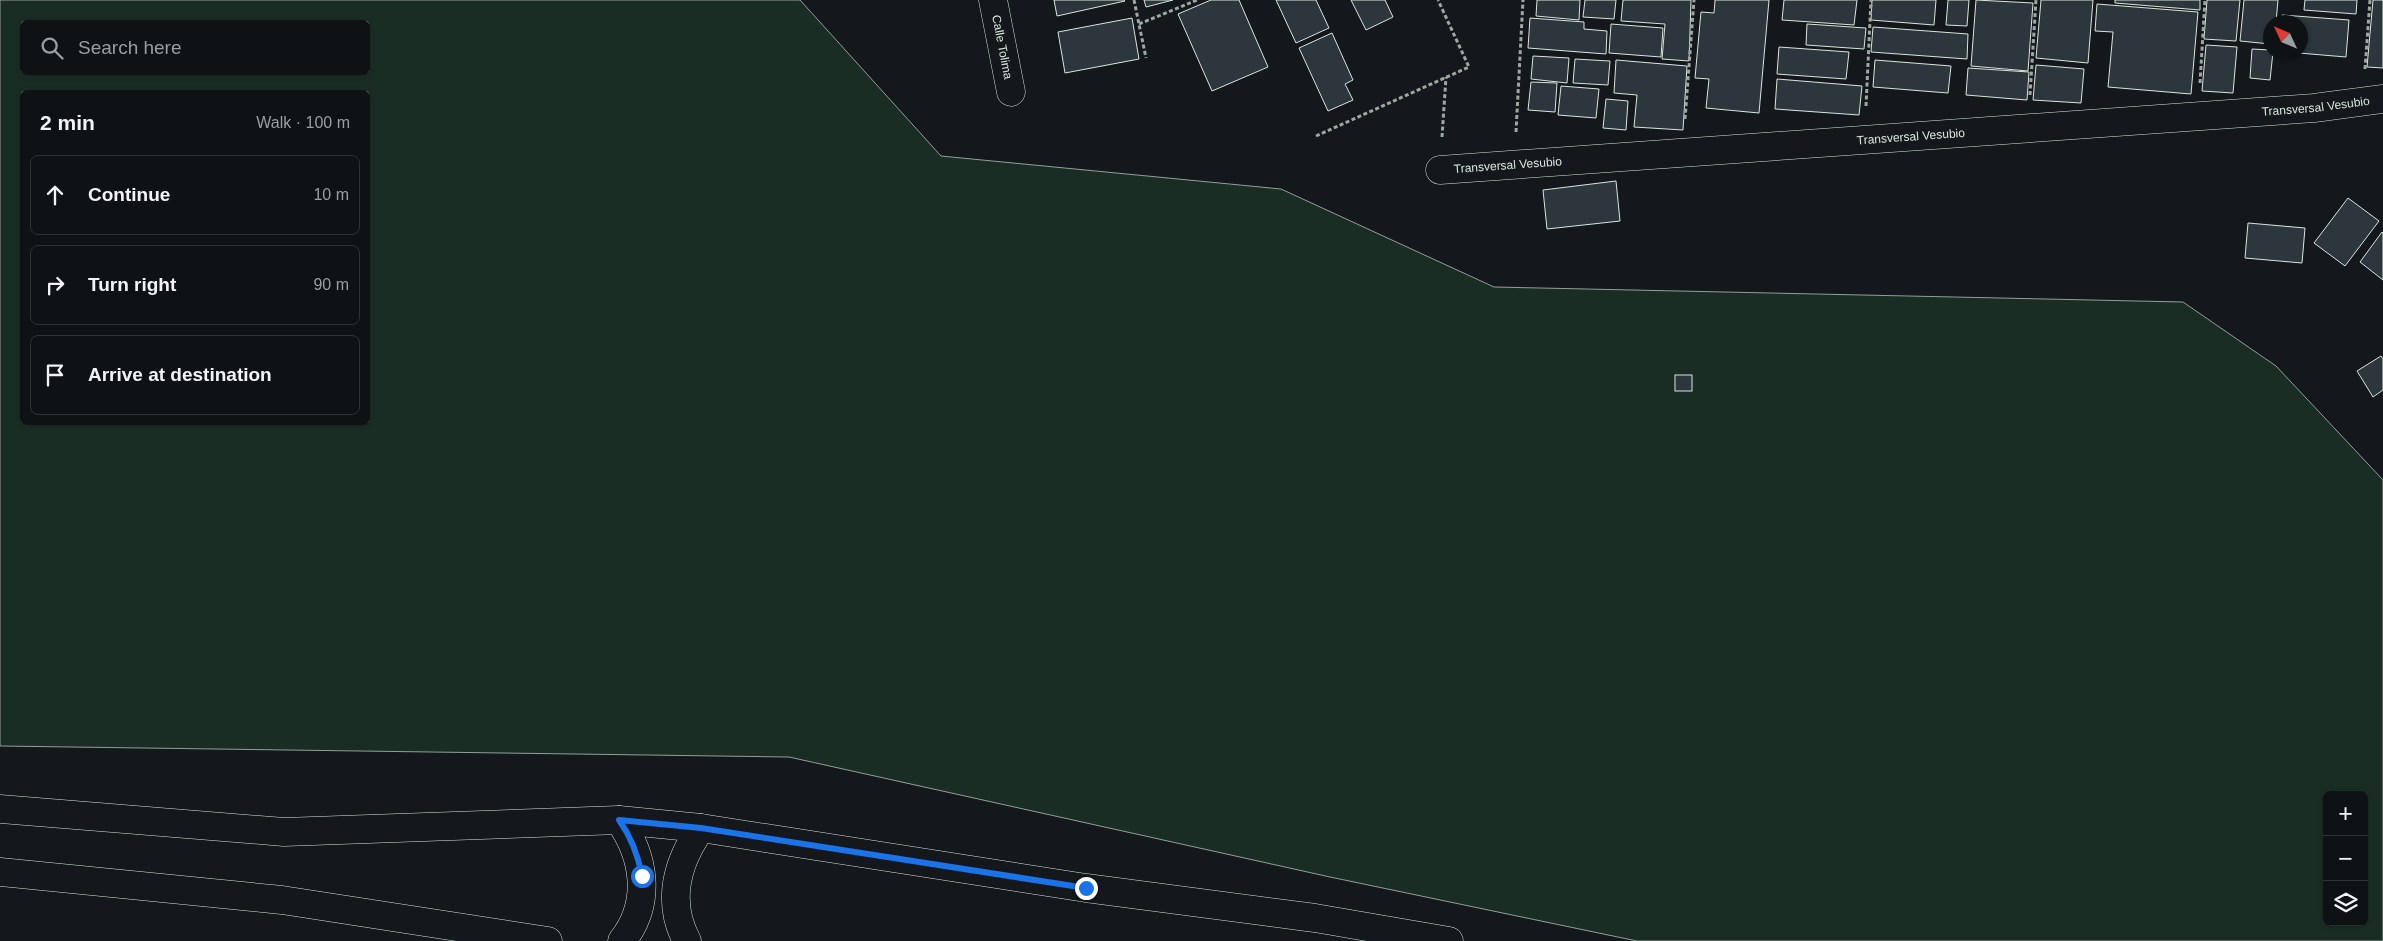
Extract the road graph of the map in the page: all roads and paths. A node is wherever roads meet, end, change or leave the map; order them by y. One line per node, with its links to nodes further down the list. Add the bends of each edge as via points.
1 (993, 0): 14 (main road, Calle Tolima)
2 (1134, 0): 11 (path)
3 (1197, 0): 11 (path)
4 (1438, 0): 13 (path, via 1469,66)
5 (1523, 0): 21 (path)
6 (1694, 0): 20 (path)
7 (1871, 0): 19 (path)
8 (2036, 0): 17 (path)
9 (2205, 0): 16 (path)
10 (2370, 0): 15 (path)
11 (1139, 24): 12 (path)
12 (1146, 58)
13 (1446, 77): 18 (path); 22 (path)
14 (1011, 92)
15 (2373, 101): 16 (main road, Transversal Vesubio)
16 (2198, 116): 17 (main road, Transversal Vesubio)
17 (2028, 128): 19 (main road, Transversal Vesubio)
18 (1316, 136)
19 (1864, 139): 20 (main road, Transversal Vesubio)
20 (1683, 152): 21 (main road, Transversal Vesubio)
21 (1515, 165): 22 (main road, Transversal Vesubio)
22 (1440, 170)
23 (0, 810): 24 (main road, via 284,832)
24 (619, 820): 25 (main road); 28 (main road, via 631,837 642,876 636,917)
25 (701, 828): 29 (main road, via 679,869 676,893 678,916); 30 (main road, via 1086,888 1315,918)
26 (0, 872): 27 (main road, via 282,900)
27 (548, 941)
28 (622, 941)
29 (687, 941)
30 (1449, 941)

